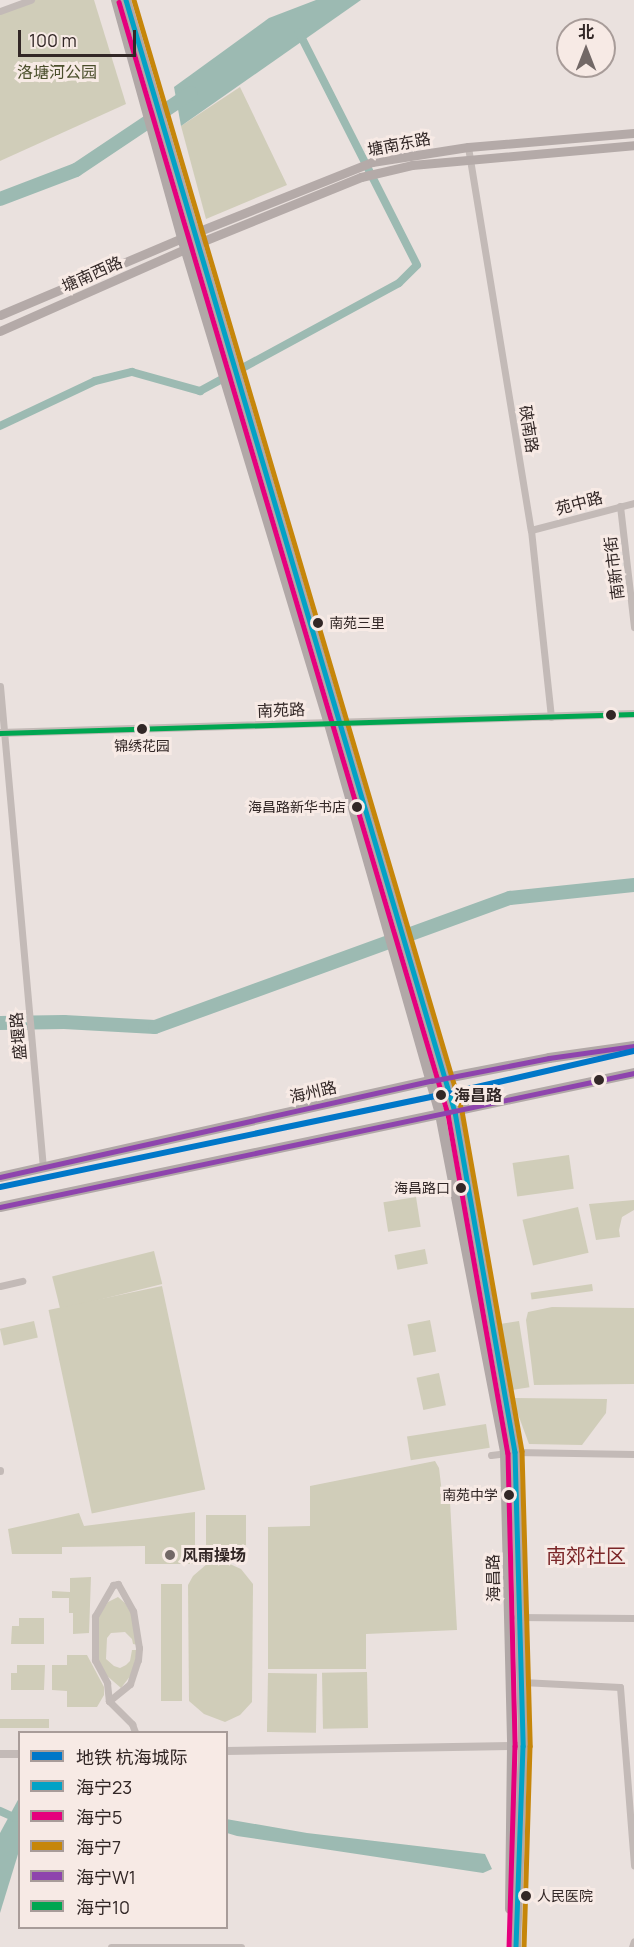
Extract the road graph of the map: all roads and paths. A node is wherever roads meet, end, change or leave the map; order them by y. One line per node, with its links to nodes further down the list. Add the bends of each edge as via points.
1 (31, 0): 4 (street)
2 (116, 0): 9 (main road, 海昌路)
3 (126, 0): 10 (main road, 海昌路, via 173,152)
4 (0, 11)
5 (634, 133): 7 (main road, 塘南东路)
6 (634, 145): 8 (main road, 塘南东路)
7 (468, 147): 8 (street, 硖南路); 10 (main road, 塘南东路, via 372,162)
8 (470, 159): 10 (main road, 塘南东路, via 361,177); 16 (street, 硖南路)
9 (182, 238): 10 (main road, 海昌路); 11 (main road, 塘南西路)
10 (192, 242): 12 (main road, 塘南西路); 13 (main road, 海昌路)
11 (0, 315)
12 (0, 331)
13 (235, 393): 21 (main road, 海昌路); 22 (main road, 海昌路)
14 (634, 502): 15 (street, 苑中路)
15 (620, 506): 16 (street, 苑中路); 17 (street, 南新市街)
16 (531, 530): 20 (street, 硖南路)
17 (634, 627)
18 (0, 686): 23 (street, 盛堰路)
19 (634, 714): 20 (street, 南苑路)
20 (550, 717): 21 (street, 南苑路)
21 (341, 723): 22 (street, 南苑路); 24 (main road, 海昌路)
22 (329, 724): 23 (street, 南苑路); 24 (main road, 海昌路)
23 (2, 733): 32 (street, 盛堰路)
24 (390, 911): 25 (main road, 海昌路)
25 (406, 968): 28 (main road, 海昌路); 29 (main road, 海昌路)
26 (634, 1046): 28 (main road, 海州路)
27 (634, 1073): 30 (main road)
28 (445, 1078): 29 (main road, 海州路); 30 (main road, 海昌路)
29 (431, 1081): 31 (main road, 海昌路); 32 (main road, 海州路)
30 (455, 1112): 31 (main road); 37 (main road, 海昌路)
31 (440, 1114): 34 (main road); 37 (main road, 海昌路)
32 (43, 1168): 33 (main road, 海州路)
33 (0, 1177)
34 (0, 1207)
35 (22, 1281): 36 (street)
36 (0, 1286)
37 (510, 1453): 38 (street); 39 (street); 40 (main road, 海昌路)
38 (634, 1454)
39 (491, 1455)
40 (514, 1617): 41 (street); 42 (main road, 海昌路); 45 (main road, 海昌路)
41 (634, 1618)
42 (522, 1682): 45 (main road, 海昌路); 49 (street, via 620,1687)
43 (109, 1701): 43 (street, via 106,1683 94,1660 93,1629 95,1616 113,1585 118,1584 133,1611 139,1648 129,1684); 44 (street)
44 (135, 1731)
45 (517, 1746): 46 (street); 53 (main road, 海昌路); 54 (main road, 海昌路)
46 (228, 1751)
47 (0, 1754): 48 (street)
48 (18, 1754)
49 (634, 1865)
50 (634, 1941): 55 (street)
51 (111, 1947): 52 (street)
52 (241, 1947)
53 (510, 1947)
54 (516, 1947)
55 (632, 1947)

